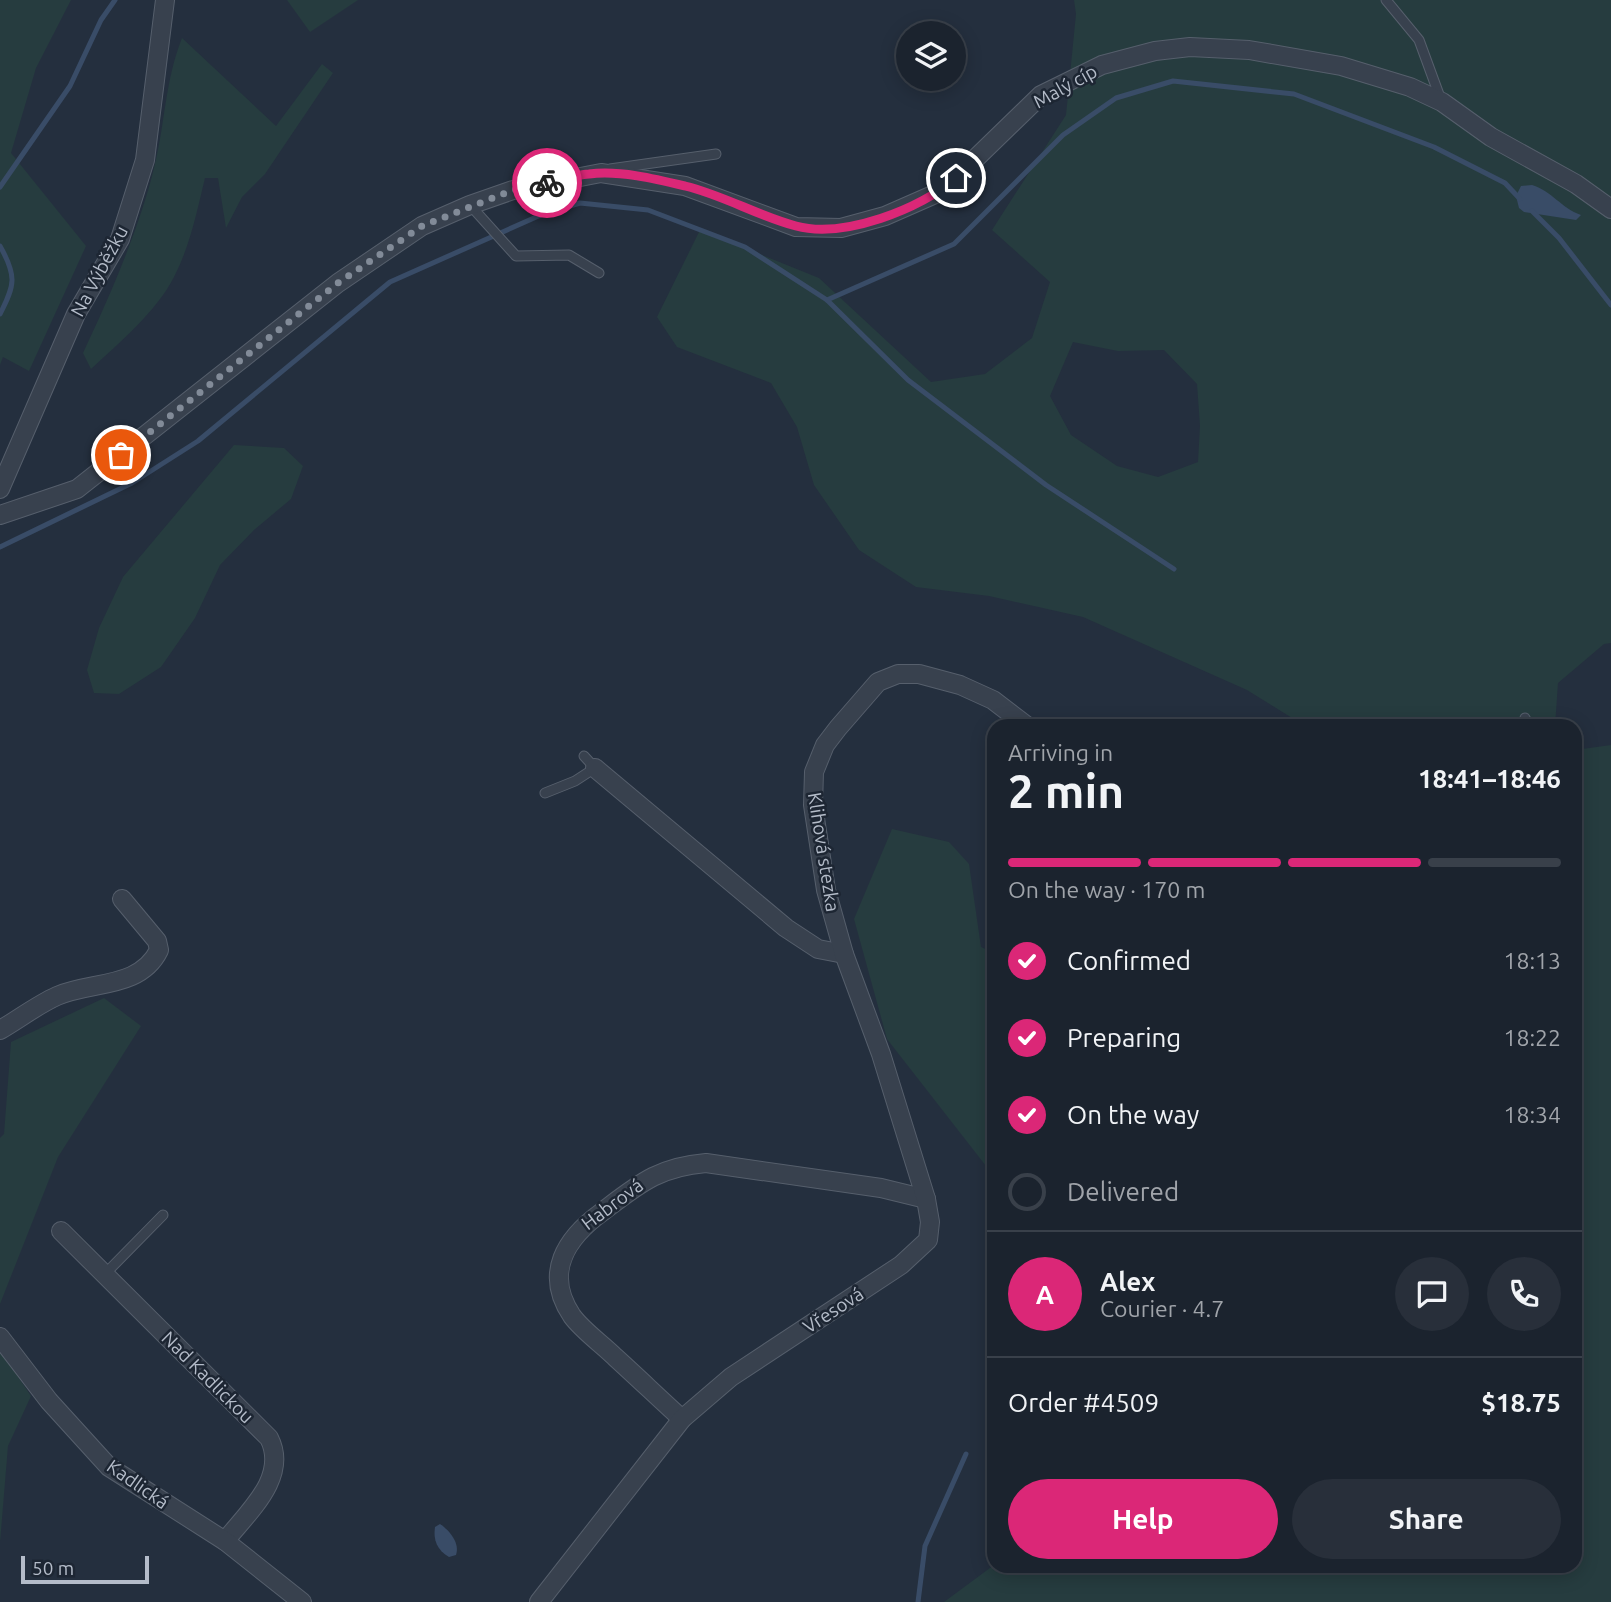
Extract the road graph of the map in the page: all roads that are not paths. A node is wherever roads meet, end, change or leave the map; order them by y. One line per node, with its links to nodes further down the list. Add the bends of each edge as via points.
1 (165, 0): 9 (street, Na Výběžku, via 145,160 120,240 76,314)
2 (1385, 0): 3 (lane, via 1419,40)
3 (1442, 102): 5 (street, Malý cíp, via 1341,66 1249,50 1190,47 1130,55 1074,77 1041,95 942,191 885,216 841,228 796,227 685,186); 7 (street, Malý cíp)
4 (716, 154): 5 (lane)
5 (588, 174): 6 (street, Malý cíp, via 513,190)
6 (470, 205): 8 (lane, via 516,256 569,255); 10 (street, Malý cíp, via 422,226 338,283 77,489)
7 (1611, 209)
8 (599, 273)
9 (0, 489)
10 (0, 515)
11 (1018, 719): 15 (street, Klihová stezka, via 993,700 960,685 919,674 898,674 878,681 825,745 814,772 813,805 826,890)
12 (589, 762): 13 (lane, via 575,781); 15 (street, via 786,928 818,948)
13 (545, 793)
14 (122, 899): 16 (street, via 157,942 155,959 120,983 59,995)
15 (844, 954): 17 (street, Vřesová)
16 (0, 1030)
17 (926, 1199): 22 (street, Vřesová, via 928,1240 731,1377); 22 (street, Habrová, via 881,1188 706,1163 677,1165 651,1175 577,1230 559,1273 572,1317)
18 (163, 1214): 20 (lane)
19 (61, 1231): 20 (street, Nad Kadlickou)
20 (104, 1275): 23 (street, Nad Kadlickou, via 269,1438 276,1451 271,1481)
21 (0, 1337): 23 (street, Kadlická, via 49,1401 110,1467)
22 (682, 1419): 24 (street, Vřesová)
23 (225, 1541): 25 (street, Kadlická)
24 (542, 1601)
25 (302, 1602)

